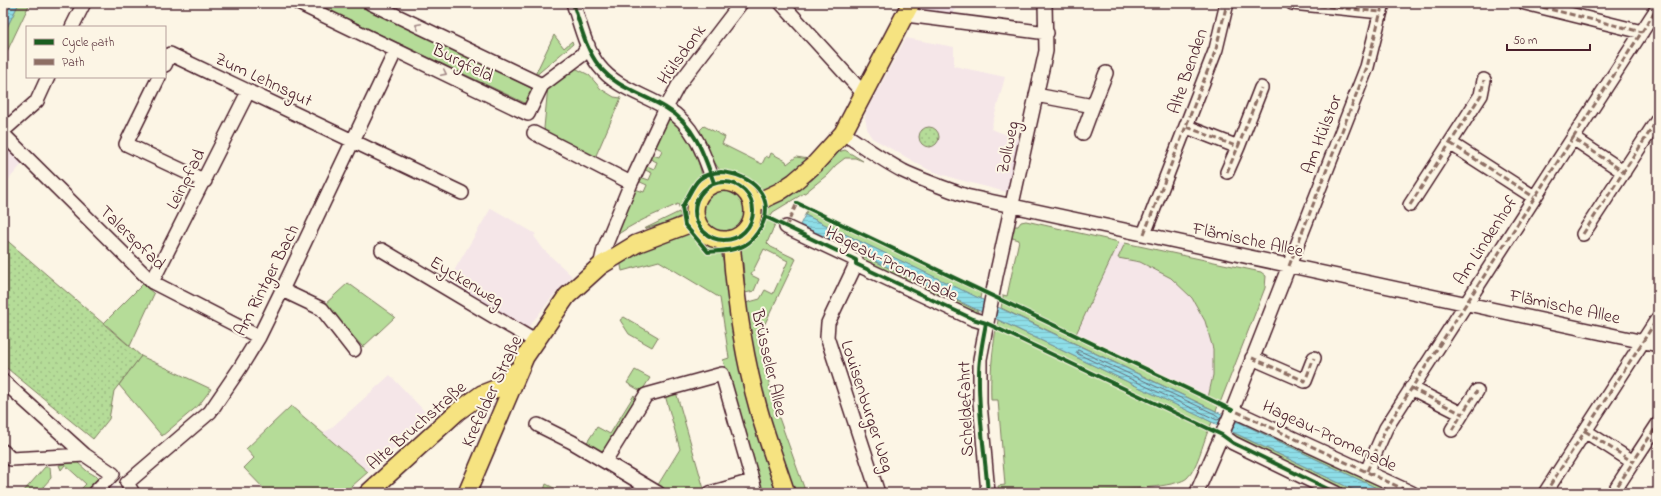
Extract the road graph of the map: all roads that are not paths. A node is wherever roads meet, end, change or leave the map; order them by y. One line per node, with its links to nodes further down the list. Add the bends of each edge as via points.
1 (84, 3): 14 (street)
2 (298, 3): 18 (street, Burgfeld)
3 (370, 3): 24 (street, one-way to 3)
4 (573, 3): 17 (street)
5 (741, 3): 30 (street, Hülsdonk, via 679,84)
6 (781, 3): 27 (street)
7 (1045, 3): 16 (street, Zollweg)
8 (1227, 3): 32 (street, Alte Benden, via 1216,49)
9 (1292, 3): 12 (street)
10 (1525, 3): 15 (street)
11 (1658, 7): 15 (street, Am Lindenhof)
12 (1382, 8): 60 (street, Am Hülstor, via 1367,67)
13 (909, 9): 16 (street); 27 (main road)
14 (72, 26)
15 (1642, 32): 38 (street, Am Lindenhof)
16 (1046, 33): 28 (street, Zollweg, via 1046,50)
17 (588, 46): 24 (street, Burgfeld, via 582,55); 30 (street, via 599,66 622,86)
18 (396, 50): 24 (street, Burgfeld, one-way to 24, via 528,114); 39 (street, Am Rintger Bach)
19 (166, 63): 26 (street, Zum Lehnsgut, via 170,54)
20 (1106, 73): 29 (street)
21 (48, 78): 33 (street, via 37,101)
22 (159, 78): 44 (street, via 126,144)
23 (1484, 80): 40 (street, via 1481,95)
24 (542, 85)
25 (1261, 88): 41 (street)
26 (248, 92): 39 (street, Zum Lehnsgut); 44 (street, Leinpfad)
27 (864, 94): 35 (main road)
28 (1036, 95): 29 (street); 51 (street, Zollweg)
29 (1093, 106): 36 (street)
30 (666, 108): 45 (street, Hülsdonk); 46 (street, via 689,126 697,139)
31 (1658, 119): 43 (street)
32 (1187, 127): 41 (street, Alte Benden); 54 (street, Alte Benden)
33 (3, 131)
34 (534, 133): 45 (street)
35 (843, 133): 49 (main road, via 814,166 794,182); 51 (street, Flämische Allee, via 882,159 928,182 966,196)
36 (1083, 133)
37 (3, 134): 61 (street, Talerspfad)
38 (1573, 138): 43 (street); 48 (street, Am Lindenhof)
39 (354, 141): 47 (street, Zum Lehnsgut); 62 (street, Am Rintger Bach)
40 (1450, 143): 48 (street, Am Lindenhof); 50 (street)
41 (1238, 147): 42 (street)
42 (1227, 172)
43 (1624, 172): 55 (street)
44 (204, 181): 61 (street, Leinpfad)
45 (631, 183): 59 (street, Hülsdonk)
46 (714, 183): 49 (main road, via 730,182 740,186); 52 (main road, via 699,196 695,211)
47 (462, 193)
48 (1534, 197): 63 (street, Am Lindenhof)
49 (753, 204): 56 (main road, via 754,213 750,225 742,234)
50 (1410, 205)
51 (1012, 206): 54 (street, Flämische Allee); 65 (street, Scheldefahrt)
52 (697, 221): 56 (main road, via 710,236 722,240); 59 (main road, Krefelder Straße, via 636,244)
53 (786, 227): 58 (street, Hageau-Promenade, via 856,260)
54 (1144, 234): 60 (street, Flämische Allee)
55 (1584, 234)
56 (731, 239): 97 (main road, Brüsseler Allee, via 736,301 747,363 759,411)
57 (382, 250): 67 (street, Eyckenweg)
58 (856, 264): 65 (street, Hageau-Promenade, via 973,319); 98 (street, Louisenburger Weg, via 828,323 827,337)
59 (600, 266): 67 (main road, Krefelder Straße, via 567,296)
60 (1289, 266): 63 (street, Flämische Allee); 72 (street, Am Hülstor)
61 (152, 282): 66 (street, Talerspfad)
62 (282, 290): 66 (street, Am Rintger Bach); 70 (street, via 322,309)
63 (1467, 303): 68 (street, Flämische Allee); 75 (street, Am Lindenhof)
64 (1658, 318): 68 (street)
65 (987, 320): 99 (street, Scheldefahrt, via 979,374)
66 (259, 337): 92 (street, Am Rintger Bach, via 210,412 127,483)
67 (535, 341): 71 (main road, Krefelder Straße)
68 (1643, 342): 69 (street, Flämische Allee); 82 (street)
69 (1658, 345)
70 (354, 350)
71 (525, 357): 93 (main road, Alte Bruchstraße, via 506,383 482,394 457,412); 94 (main road, Krefelder Straße)
72 (1252, 358): 73 (street, via 1305,380); 77 (street, Am Hülstor)
73 (1314, 358)
74 (3, 381): 85 (street)
75 (1411, 388): 78 (street); 88 (street, Am Lindenhof, via 1386,428)
76 (1477, 392): 78 (street)
77 (1231, 413): 83 (street, Am Hülstor); 88 (street, Hageau-Promenade)
78 (1462, 414): 81 (street)
79 (1658, 424): 87 (street)
80 (538, 425): 86 (street)
81 (1452, 430)
82 (1586, 431): 87 (street); 102 (street)
83 (1223, 433): 90 (street, Am Hülstor); 100 (street, via 1233,443)
84 (3, 452): 85 (street, via 11,459)
85 (85, 455): 91 (street, via 113,474)
86 (605, 462): 89 (street, via 646,395 722,374); 95 (street)
87 (1633, 462): 103 (street)
88 (1366, 471): 101 (street, Hageau-Promenade)
89 (754, 487): 96 (street)
90 (1196, 492)
91 (94, 493)
92 (133, 493)
93 (368, 493)
94 (467, 493)
95 (658, 493)
96 (710, 493)
97 (786, 493)
98 (878, 493)
99 (988, 493)
100 (1336, 493)
101 (1412, 493)
102 (1545, 493)
103 (1614, 493)

